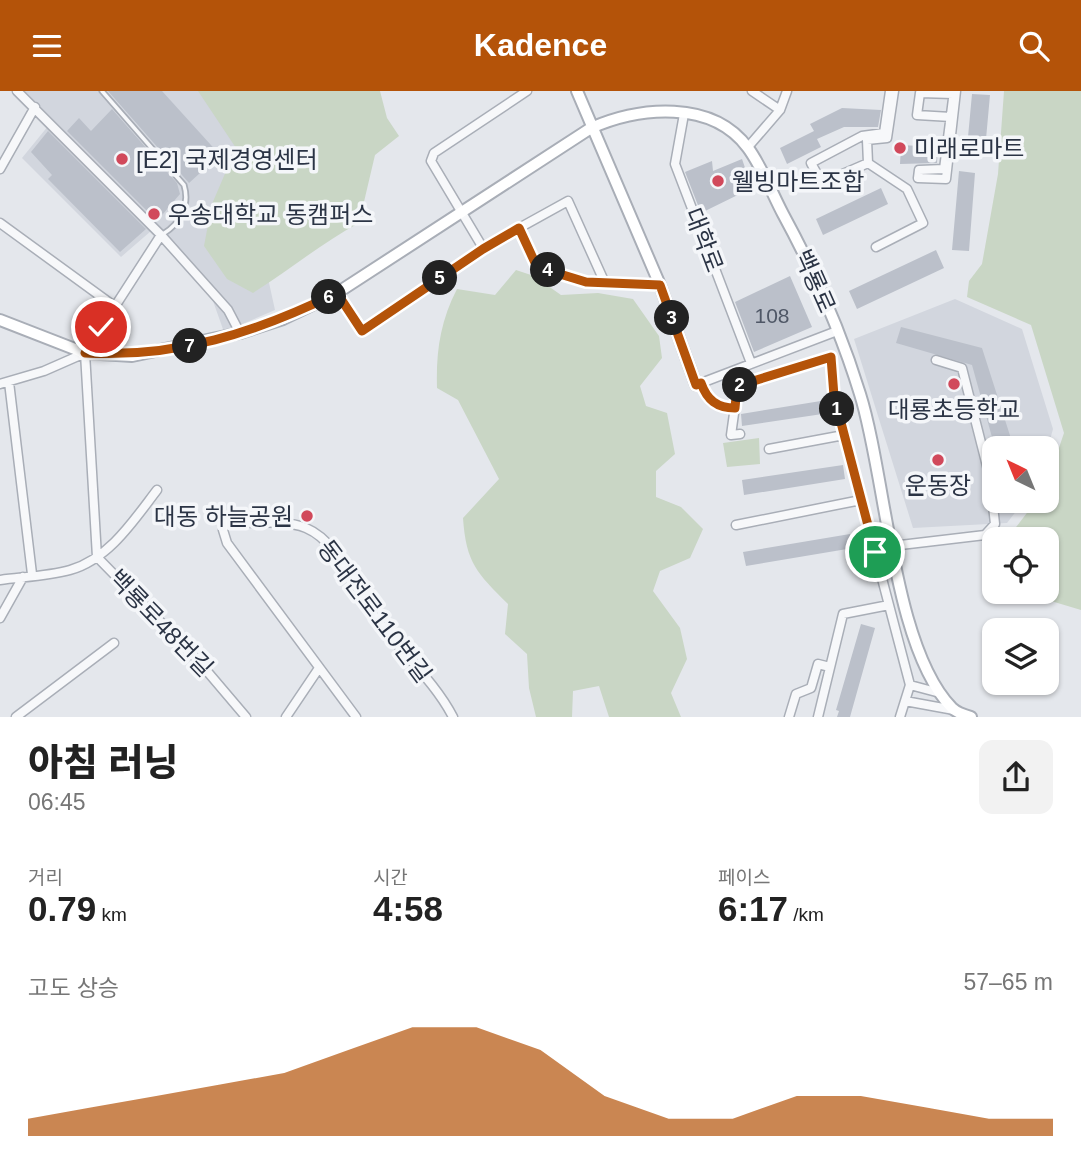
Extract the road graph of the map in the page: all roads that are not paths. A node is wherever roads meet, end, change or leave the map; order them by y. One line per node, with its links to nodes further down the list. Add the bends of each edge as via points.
1 (17, 91): 9 (street)
2 (102, 91): 20 (lane, via 184,185 183,212 175,227)
3 (527, 91): 17 (street, via 434,153 431,161)
4 (577, 91): 13 (main road)
5 (752, 91): 10 (street)
6 (787, 91): 10 (street)
7 (892, 91): 15 (street, via 887,138 867,140); 15 (street, via 884,133 862,136 811,163 822,183)
8 (955, 92): 12 (street); 12 (street, via 920,93 917,115); 12 (street, via 946,179 918,177 919,170 944,169)
9 (35, 107): 16 (street); 20 (street)
10 (780, 110): 14 (street)
11 (684, 114): 13 (main road, 백룡로, via 656,110 620,116); 14 (main road, 백룡로, via 725,128); 32 (street, 대학로, via 676,164)
12 (951, 117)
13 (591, 128): 17 (main road, 백룡로); 24 (main road)
14 (748, 147): 28 (main road, 백룡로, via 809,261)
15 (868, 163): 21 (street, via 907,189 923,223)
16 (0, 169)
17 (461, 211): 22 (street); 25 (main road, 백룡로)
18 (0, 223): 26 (street)
19 (519, 228): 22 (street); 23 (street, via 537,267 586,282); 23 (street, via 568,201)
20 (161, 235): 26 (street); 29 (street, via 228,310)
21 (876, 247)
22 (483, 249): 25 (street, via 362,331)
23 (604, 281): 24 (street)
24 (660, 285): 34 (main road)
25 (337, 293): 29 (main road, 백룡로)
26 (114, 306): 30 (street)
27 (0, 320): 30 (main road, 백룡로)
28 (837, 331): 32 (street); 42 (main road, 백룡로, via 861,396)
29 (240, 333): 30 (main road, 백룡로, via 132,355)
30 (85, 353): 33 (street); 43 (street, 백룡로48번길)
31 (936, 360): 42 (street, via 962,368 990,478 995,524 985,535)
32 (751, 363): 34 (street)
33 (4, 383): 44 (street)
34 (698, 384): 35 (street, via 711,401 722,408)
35 (735, 408): 36 (street, via 732,435); 37 (street, via 737,386 831,357)
36 (740, 434)
37 (844, 435): 38 (street); 40 (street)
38 (769, 449)
39 (157, 490): 43 (street, via 120,537)
40 (861, 500): 41 (street); 46 (street)
41 (736, 525)
42 (892, 546): 52 (main road, 백룡로, via 915,640)
43 (97, 557): 44 (street, via 70,570); 56 (street, 백룡로48번길, via 195,657)
44 (28, 575): 45 (street); 47 (street)
45 (0, 580)
46 (889, 605): 49 (street, via 843,614); 51 (street)
47 (0, 618)
48 (114, 643): 55 (street)
49 (830, 667): 60 (street, via 818,664 811,688 796,694); 61 (street)
50 (319, 668): 57 (street); 58 (street, 동대전로110번길); 59 (street, 동대전로110번길, via 227,543 226,523 293,525 321,537 385,630 444,698)
51 (909, 685): 52 (street); 53 (street)
52 (940, 693): 54 (main road, 백룡로)
53 (905, 701): 54 (street); 62 (street)
54 (954, 710): 63 (main road, 백룡로)
55 (16, 717)
56 (246, 717)
57 (286, 717)
58 (355, 717)
59 (453, 717)
60 (789, 717)
61 (818, 717)
62 (900, 717)
63 (971, 717)

